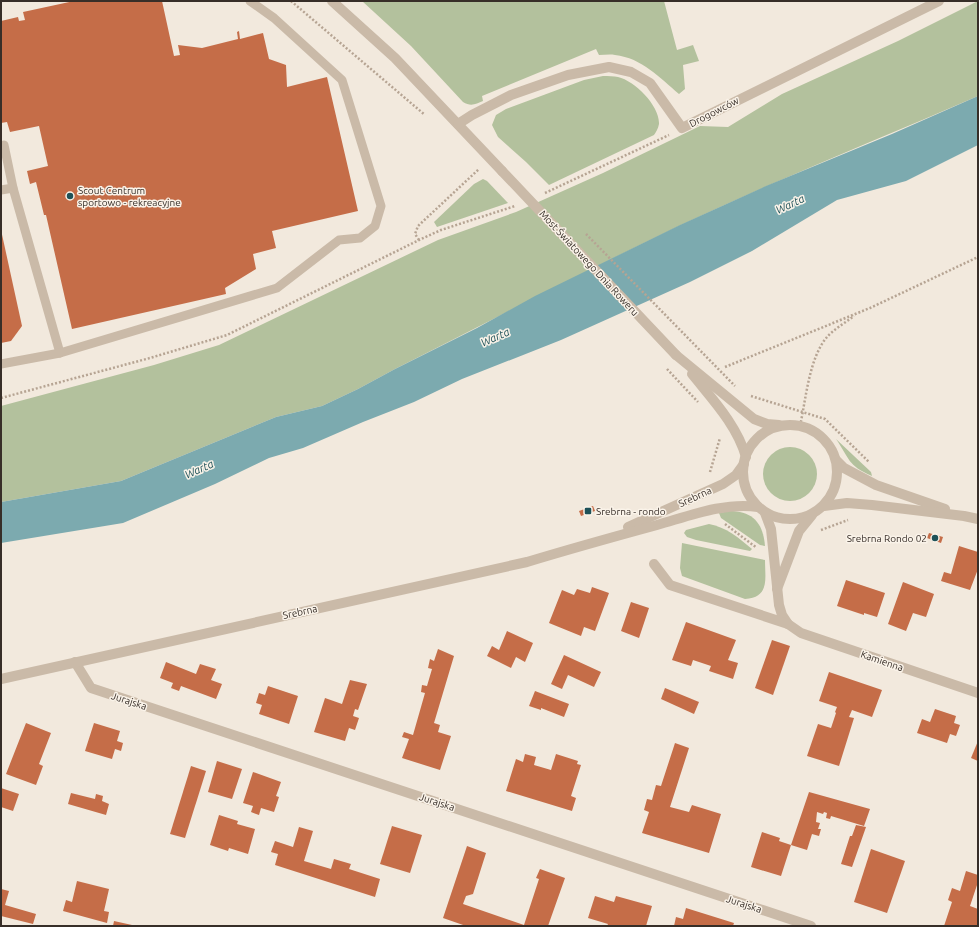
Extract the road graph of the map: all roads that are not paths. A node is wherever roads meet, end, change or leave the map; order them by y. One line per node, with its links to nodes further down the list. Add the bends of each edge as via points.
1 (250, 1): 8 (lane, via 274,18 342,80 381,206 375,226 360,238 339,240 277,288)
2 (332, 1): 4 (street, Most Światowego Dnia Roweru, via 395,58)
3 (939, 1): 4 (street, Drogowców, via 682,128 650,83 631,72 609,67 568,75 511,95 472,114)
4 (458, 124): 9 (street, Most Światowego Dnia Roweru, bridge)
5 (1, 146): 6 (lane, via 4,145)
6 (13, 188): 7 (lane); 8 (lane)
7 (1, 190)
8 (60, 353): 10 (lane)
9 (676, 355): 11 (street, via 754,419 767,424); 12 (street, via 723,412 739,438)
10 (1, 364)
11 (783, 425): 12 (street, via 767,431 754,442); 13 (street, via 800,426 816,432 829,444)
12 (745, 460): 15 (street, via 744,480 749,495); 19 (street, Srebrna, via 736,474 723,484)
13 (836, 460): 14 (street, via 838,476 833,492); 17 (street, via 844,468 876,485)
14 (824, 506): 16 (street); 17 (street, via 847,503)
15 (762, 510): 16 (street, via 780,518 796,519); 19 (street, Srebrna, via 737,506 709,510); 21 (street, via 771,529)
16 (812, 515): 21 (street, via 800,531)
17 (964, 516): 18 (street)
18 (978, 519)
19 (597, 541): 23 (street, Srebrna, via 527,562)
20 (654, 564): 22 (street, Kamienna, via 670,585)
21 (776, 591): 22 (street, via 782,615)
22 (788, 624): 25 (street, Kamienna, via 801,632)
23 (75, 662): 24 (street, Srebrna); 26 (street, Jurajska, via 91,688)
24 (1, 679)
25 (978, 694)
26 (811, 926)

